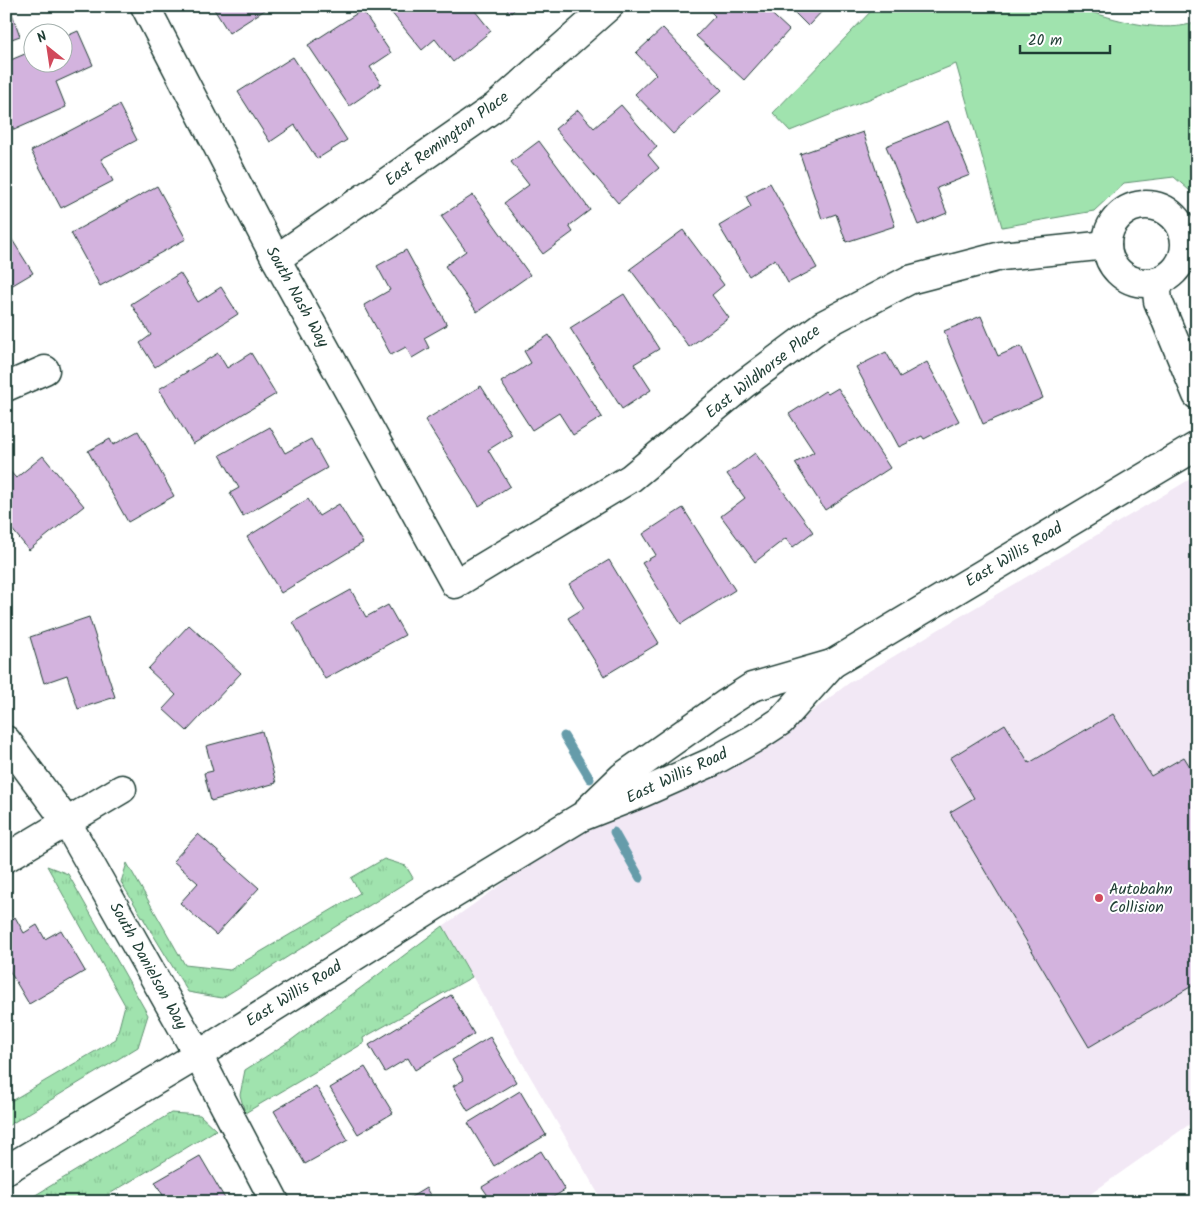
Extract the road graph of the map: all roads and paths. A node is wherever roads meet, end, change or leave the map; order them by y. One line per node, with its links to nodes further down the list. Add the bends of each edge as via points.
1 (145, 6): 5 (street, South Nash Way)
2 (609, 6): 5 (street, East Remington Place, via 495,107)
3 (1191, 242): 4 (street, via 1169,212 1146,205 1122,213 1114,222); 6 (street, via 1178,268)
4 (1107, 245): 6 (street, via 1109,257 1122,276 1144,283); 11 (street, East Wildhorse Place, via 1000,256 909,280 823,325 744,384 631,478)
5 (276, 259): 11 (street, South Nash Way)
6 (1156, 282): 9 (street, via 1158,301)
7 (45, 370): 8 (street)
8 (6, 387)
9 (1197, 395)
10 (1197, 446): 12 (street, East Willis Road)
11 (455, 584)
12 (819, 672): 15 (street, East Willis Road, via 752,687 727,702 622,777); 15 (street, East Willis Road, via 781,721 755,738 668,782)
13 (6, 740): 16 (street, South Danielson Way)
14 (122, 789): 16 (street)
15 (581, 817): 18 (street, East Willis Road)
16 (66, 821): 17 (street); 18 (street, South Danielson Way)
17 (6, 858)
18 (198, 1055): 19 (street, East Willis Road); 20 (street, South Danielson Way)
19 (6, 1170)
20 (275, 1202)

